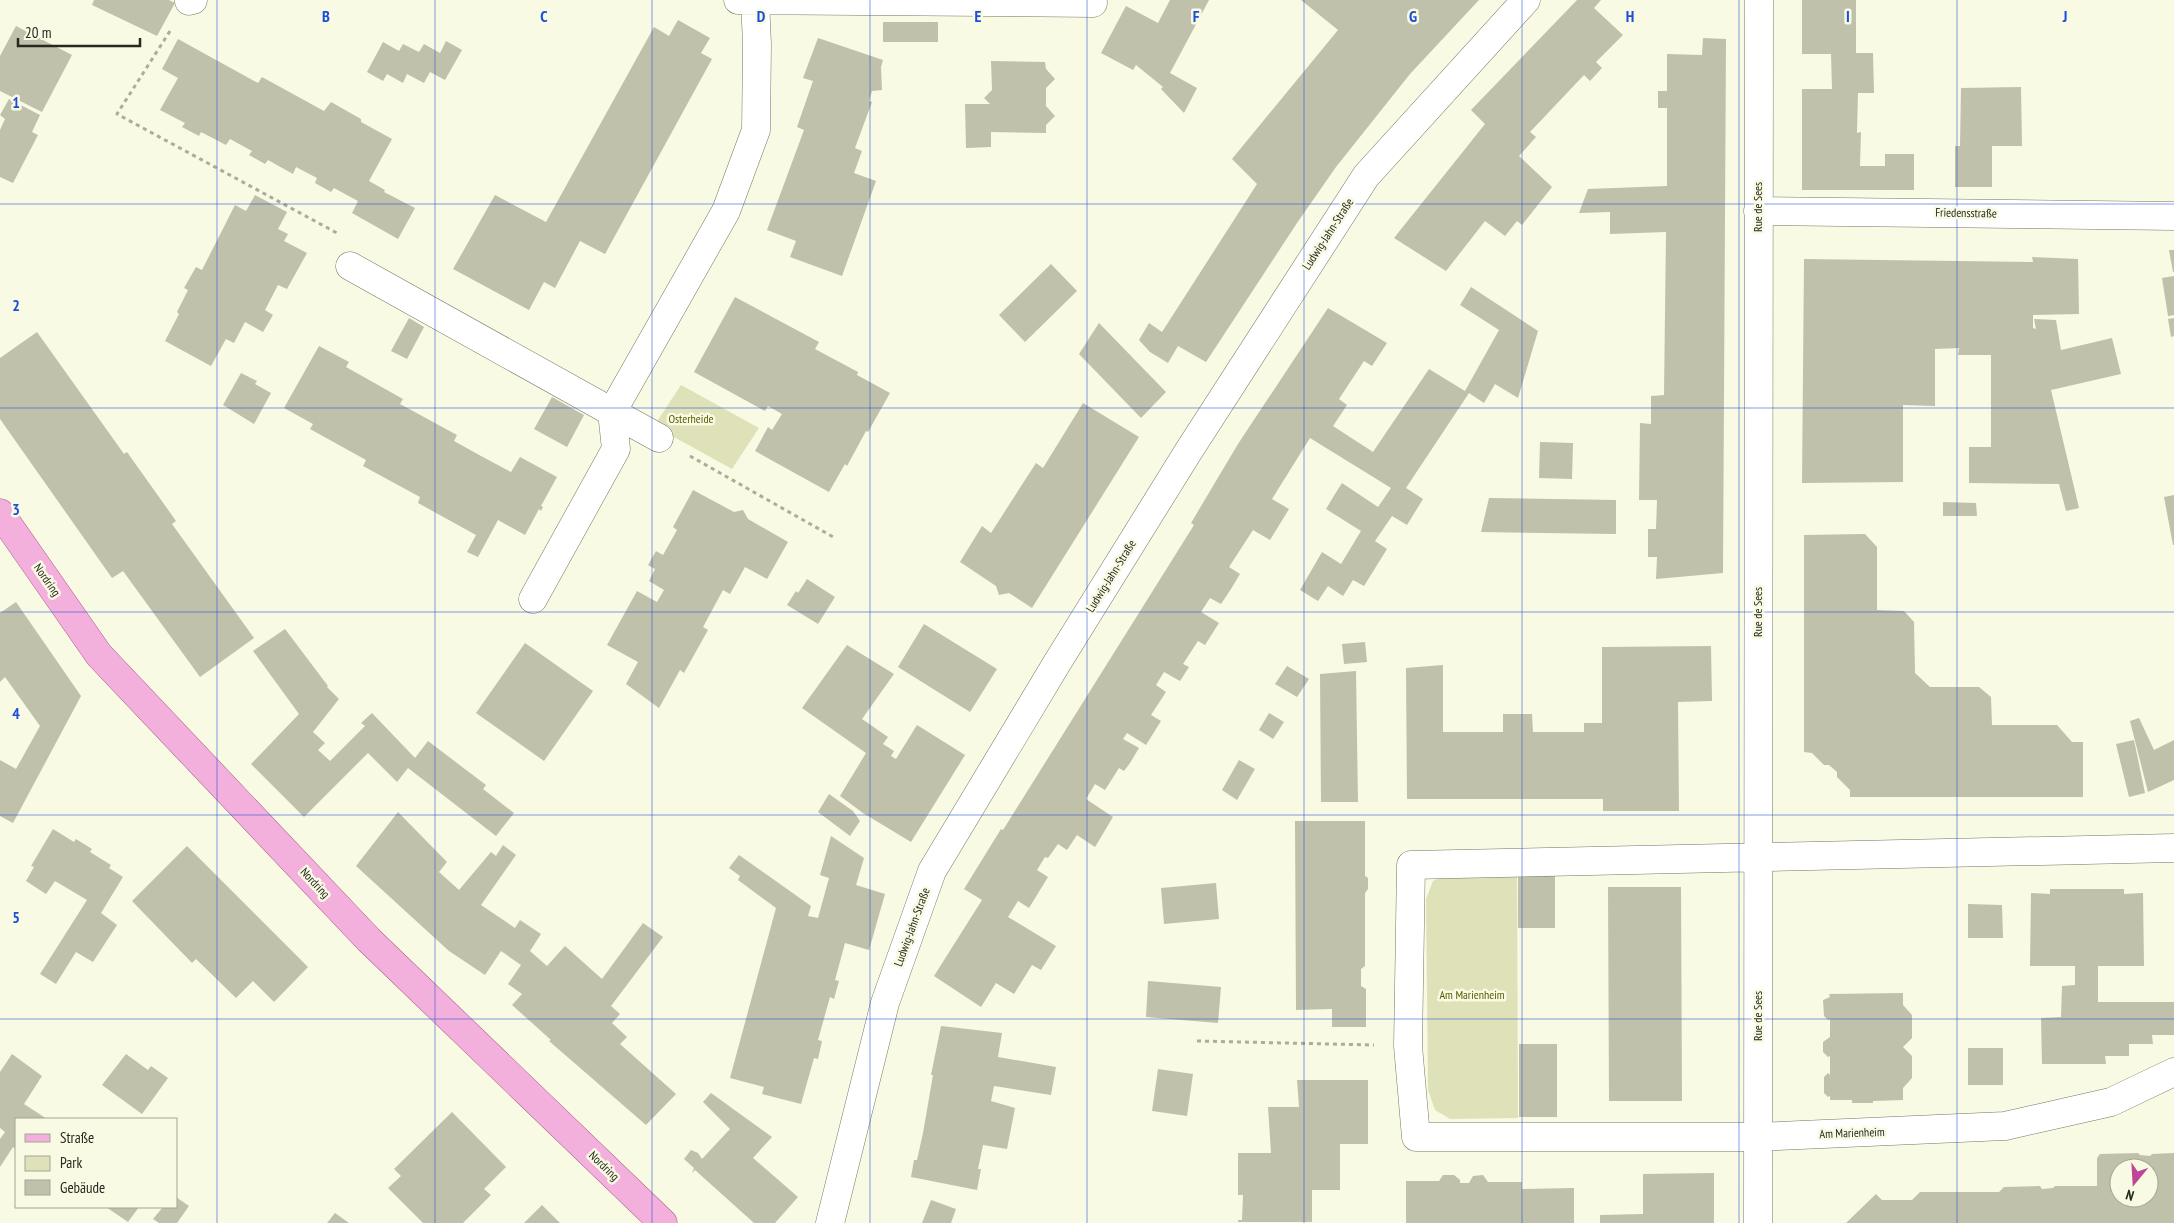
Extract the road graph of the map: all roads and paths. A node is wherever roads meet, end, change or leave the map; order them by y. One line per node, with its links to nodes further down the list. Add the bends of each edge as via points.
1 (191, 0): 9 (path, via 117,114 348,239)
2 (738, 0): 3 (street)
3 (755, 0): 6 (street); 10 (street, via 756,130 726,211)
4 (1526, 0): 22 (street, Ludwig-Jahn-Straße, via 1366,176 1188,452 932,871 885,1003)
5 (1759, 0): 7 (street, Rue de Sees)
6 (1093, 3)
7 (1758, 211): 8 (street, Friedensstraße); 16 (street, Rue de Sees)
8 (2174, 216)
9 (350, 266): 10 (street)
10 (612, 412): 11 (street); 14 (street, via 616,449)
11 (659, 438): 13 (path)
12 (0, 513): 21 (main road, Nordring, via 99,655 369,940)
13 (835, 538)
14 (533, 600)
15 (2174, 848): 16 (street, Am Marienheim)
16 (1759, 856): 18 (street, Am Marienheim, via 1411,865); 20 (street, Rue de Sees)
17 (1197, 1041): 18 (path)
18 (1408, 1046): 20 (street, Am Marienheim, via 1416,1137)
19 (2174, 1072): 20 (street, Am Marienheim, via 2111,1102 2005,1126)
20 (1758, 1137): 23 (street, Rue de Sees)
21 (662, 1223)
22 (830, 1223)
23 (1758, 1223)

